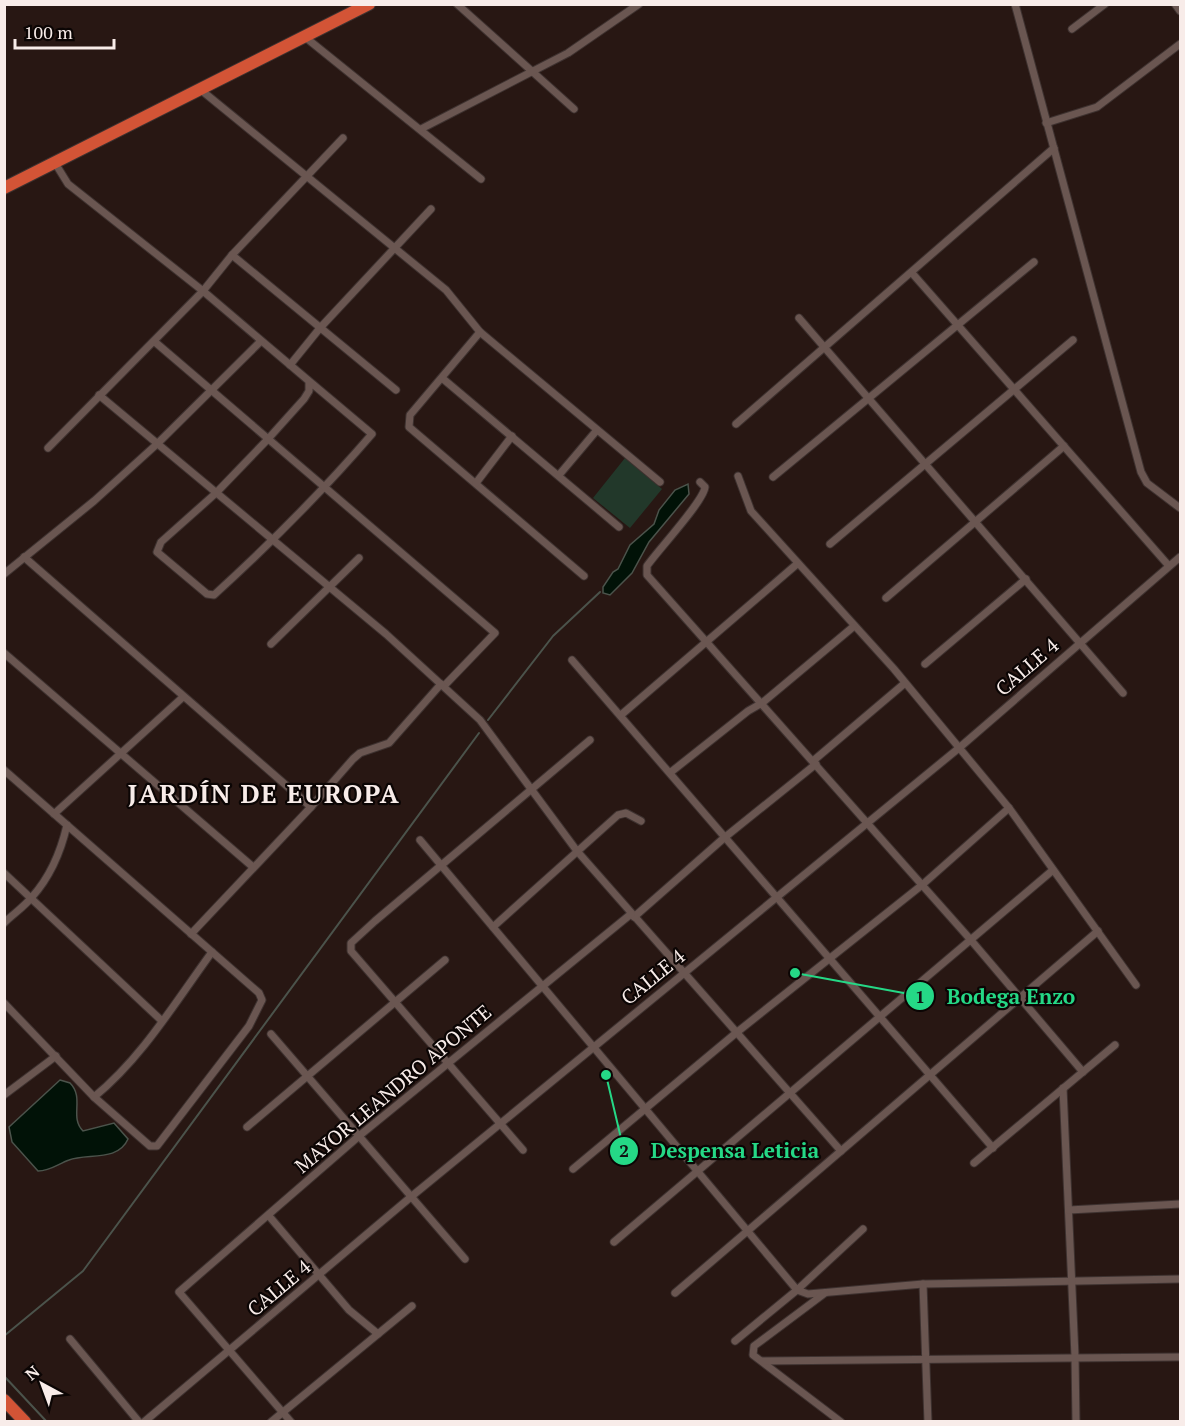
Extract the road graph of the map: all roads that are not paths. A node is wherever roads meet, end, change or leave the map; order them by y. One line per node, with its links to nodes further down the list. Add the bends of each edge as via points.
1 (369, 4): 9 (highway)
2 (457, 4): 11 (street)
3 (1015, 4): 14 (street)
4 (1105, 4): 8 (street)
5 (1175, 4): 7 (street)
6 (636, 5): 11 (street, via 568,53)
7 (1180, 11)
8 (1072, 29)
9 (305, 37): 12 (highway); 15 (street)
10 (1180, 44): 14 (street, via 1097,107)
11 (530, 72): 13 (street); 15 (street)
12 (201, 90): 18 (highway); 19 (street)
13 (574, 109)
14 (1046, 123): 17 (street)
15 (421, 129): 20 (street)
16 (344, 138): 19 (street)
17 (1054, 148): 26 (street); 60 (street, via 1141,472 1147,483)
18 (55, 163): 21 (highway); 27 (street, via 68,184)
19 (308, 178): 23 (street); 24 (street)
20 (481, 179)
21 (4, 188)
22 (430, 209): 23 (street)
23 (394, 248): 30 (street); 31 (street, via 446,290)
24 (232, 255): 27 (street); 30 (street)
25 (1034, 262): 29 (street)
26 (912, 273): 29 (street); 35 (street)
27 (203, 291): 32 (street); 34 (street)
28 (800, 318): 35 (street)
29 (957, 325): 39 (street); 43 (street)
30 (320, 328): 36 (street); 41 (street)
31 (480, 332): 37 (street); 45 (street)
32 (261, 340): 36 (street); 40 (street)
33 (1073, 340): 39 (street)
34 (155, 342): 40 (street); 42 (street)
35 (825, 347): 43 (street); 44 (street)
36 (290, 365): 38 (street)
37 (442, 378): 46 (street); 57 (street, via 410,415 409,427)
38 (309, 381): 47 (street, via 304,399); 58 (street, via 372,434)
39 (1014, 389): 49 (street); 51 (street)
40 (210, 390): 47 (street); 48 (street)
41 (396, 390)
42 (99, 395): 48 (street); 50 (street)
43 (869, 398): 51 (street); 54 (street)
44 (736, 424)
45 (597, 430): 52 (street); 55 (street)
46 (512, 436): 52 (street); 57 (street)
47 (268, 439): 58 (street); 59 (street)
48 (157, 444): 59 (street); 65 (street)
49 (1064, 446): 61 (street); 69 (street)
50 (48, 448)
51 (926, 463): 61 (street); 64 (street)
52 (559, 475): 62 (street)
53 (738, 476): 68 (street, via 751,511)
54 (773, 477)
55 (660, 482)
56 (700, 482): 76 (street, via 705,487 700,503 647,566 647,575)
57 (476, 483): 71 (street)
58 (327, 487): 63 (street); 83 (street, via 495,633)
59 (216, 494): 63 (street); 63 (street, via 168,534 157,552 207,594 214,595)
60 (1180, 508)
61 (976, 521): 72 (street); 74 (street)
62 (619, 526)
63 (275, 540): 73 (street)
64 (830, 544)
65 (24, 557): 70 (street); 85 (street)
66 (1180, 557): 69 (street, CALLE 4)
67 (359, 558): 73 (street)
68 (797, 564): 75 (street); 76 (street)
69 (1169, 566): 77 (street, CALLE 4)
70 (4, 574)
71 (584, 576)
72 (1026, 579): 77 (street); 81 (street)
73 (330, 587): 78 (street); 83 (street)
74 (886, 598)
75 (853, 627): 82 (street); 86 (street)
76 (705, 642): 86 (street); 87 (street)
77 (1081, 642): 84 (street); 89 (street, CALLE 4)
78 (271, 644)
79 (4, 653): 90 (street)
80 (572, 660): 87 (street)
81 (925, 664)
82 (905, 682): 89 (street); 91 (street, MAYOR LEANDRO APONTE)
83 (442, 685): 94 (street, via 480,720); 95 (street, via 389,743 353,759)
84 (1123, 693)
85 (183, 697): 90 (street); 95 (street)
86 (762, 704): 91 (street); 93 (street)
87 (621, 715): 93 (street)
88 (590, 740): 94 (street)
89 (959, 748): 96 (street); 99 (street, CALLE 4)
90 (121, 754): 97 (street); 105 (street)
91 (815, 763): 99 (street); 101 (street, MAYOR LEANDRO APONTE)
92 (4, 770): 97 (street)
93 (671, 772): 101 (street)
94 (531, 791): 103 (street); 104 (street)
95 (311, 807): 105 (street)
96 (1009, 808): 106 (street); 108 (street)
97 (54, 814): 100 (street)
98 (641, 821): 103 (street, via 626,813 618,815)
99 (868, 822): 108 (street); 109 (street, CALLE 4)
100 (67, 825): 110 (street, via 62,848); 115 (street)
101 (724, 838): 109 (street); 111 (street, MAYOR LEANDRO APONTE)
102 (420, 840): 104 (street)
103 (577, 851): 111 (street); 113 (street)
104 (441, 866): 113 (street); 124 (street, via 351,944 351,951)
105 (253, 867): 115 (street)
106 (1053, 870): 114 (street); 116 (street)
107 (4, 873): 110 (street)
108 (922, 885): 116 (street); 118 (street)
109 (777, 897): 118 (street); 120 (street, CALLE 4)
110 (31, 899): 112 (street); 127 (street)
111 (633, 916): 120 (street); 122 (street, MAYOR LEANDRO APONTE)
112 (4, 923)
113 (493, 927): 122 (street)
114 (1098, 931): 121 (street); 123 (street)
115 (191, 934): 117 (street)
116 (970, 939): 123 (street); 126 (street)
117 (212, 951): 127 (street); 140 (street, via 259,993 260,1008 161,1143 150,1146)
118 (829, 958): 126 (street); 128 (street)
119 (445, 960): 124 (street)
120 (685, 973): 128 (street); 131 (street, CALLE 4)
121 (1136, 985)
122 (543, 986): 131 (street); 133 (street, MAYOR LEANDRO APONTE)
123 (1020, 998): 134 (street); 136 (street)
124 (395, 1002): 133 (street); 135 (street)
125 (4, 1003): 132 (street)
126 (879, 1016): 136 (street); 138 (street)
127 (162, 1021): 140 (street, via 114,1080)
128 (736, 1033): 138 (street); 141 (street)
129 (271, 1034): 135 (street)
130 (1115, 1045): 134 (street)
131 (593, 1048): 141 (street); 142 (street, CALLE 4)
132 (56, 1056): 139 (street); 140 (street)
133 (448, 1064): 142 (street); 144 (street, MAYOR LEANDRO APONTE)
134 (1083, 1072): 137 (street)
135 (306, 1076): 143 (street); 144 (street)
136 (929, 1076): 145 (street); 147 (street)
137 (1063, 1088): 145 (street); 153 (street)
138 (790, 1090): 147 (street); 150 (street)
139 (4, 1095)
140 (94, 1097)
141 (645, 1110): 149 (street); 150 (street)
142 (502, 1124): 146 (street); 151 (street, CALLE 4)
143 (247, 1127)
144 (359, 1136): 151 (street); 154 (street, MAYOR LEANDRO APONTE)
145 (993, 1148): 148 (street)
146 (523, 1150)
147 (841, 1151): 156 (street)
148 (974, 1162)
149 (573, 1169)
150 (696, 1170): 156 (street); 157 (street)
151 (412, 1196): 158 (street); 159 (street, CALLE 4)
152 (1180, 1204): 153 (street)
153 (1069, 1210): 161 (street)
154 (269, 1216): 159 (street); 170 (street, MAYOR LEANDRO APONTE, via 179,1292)
155 (863, 1229): 163 (street)
156 (747, 1231): 163 (street); 164 (street)
157 (614, 1242)
158 (465, 1259)
159 (319, 1275): 167 (street, via 349,1310); 170 (street, CALLE 4)
160 (1180, 1279): 161 (street)
161 (1072, 1281): 162 (street); 171 (street)
162 (923, 1284): 165 (street); 173 (street)
163 (796, 1290): 165 (street); 169 (street)
164 (675, 1293)
165 (825, 1293): 174 (street, via 754,1346 753,1355)
166 (412, 1306): 167 (street)
167 (378, 1334): 176 (street)
168 (70, 1339): 178 (street)
169 (735, 1341)
170 (230, 1351): 176 (street); 179 (street, CALLE 4)
171 (1075, 1356): 172 (street); 173 (street); 184 (street)
172 (1180, 1357)
173 (927, 1360): 174 (street); 183 (street)
174 (762, 1361): 182 (street)
175 (4, 1400): 177 (highway)
176 (283, 1412): 180 (street); 181 (street)
177 (23, 1421)
178 (140, 1422)
179 (144, 1422)
180 (271, 1422)
181 (291, 1422)
182 (841, 1422)
183 (928, 1422)
184 (1076, 1422)

